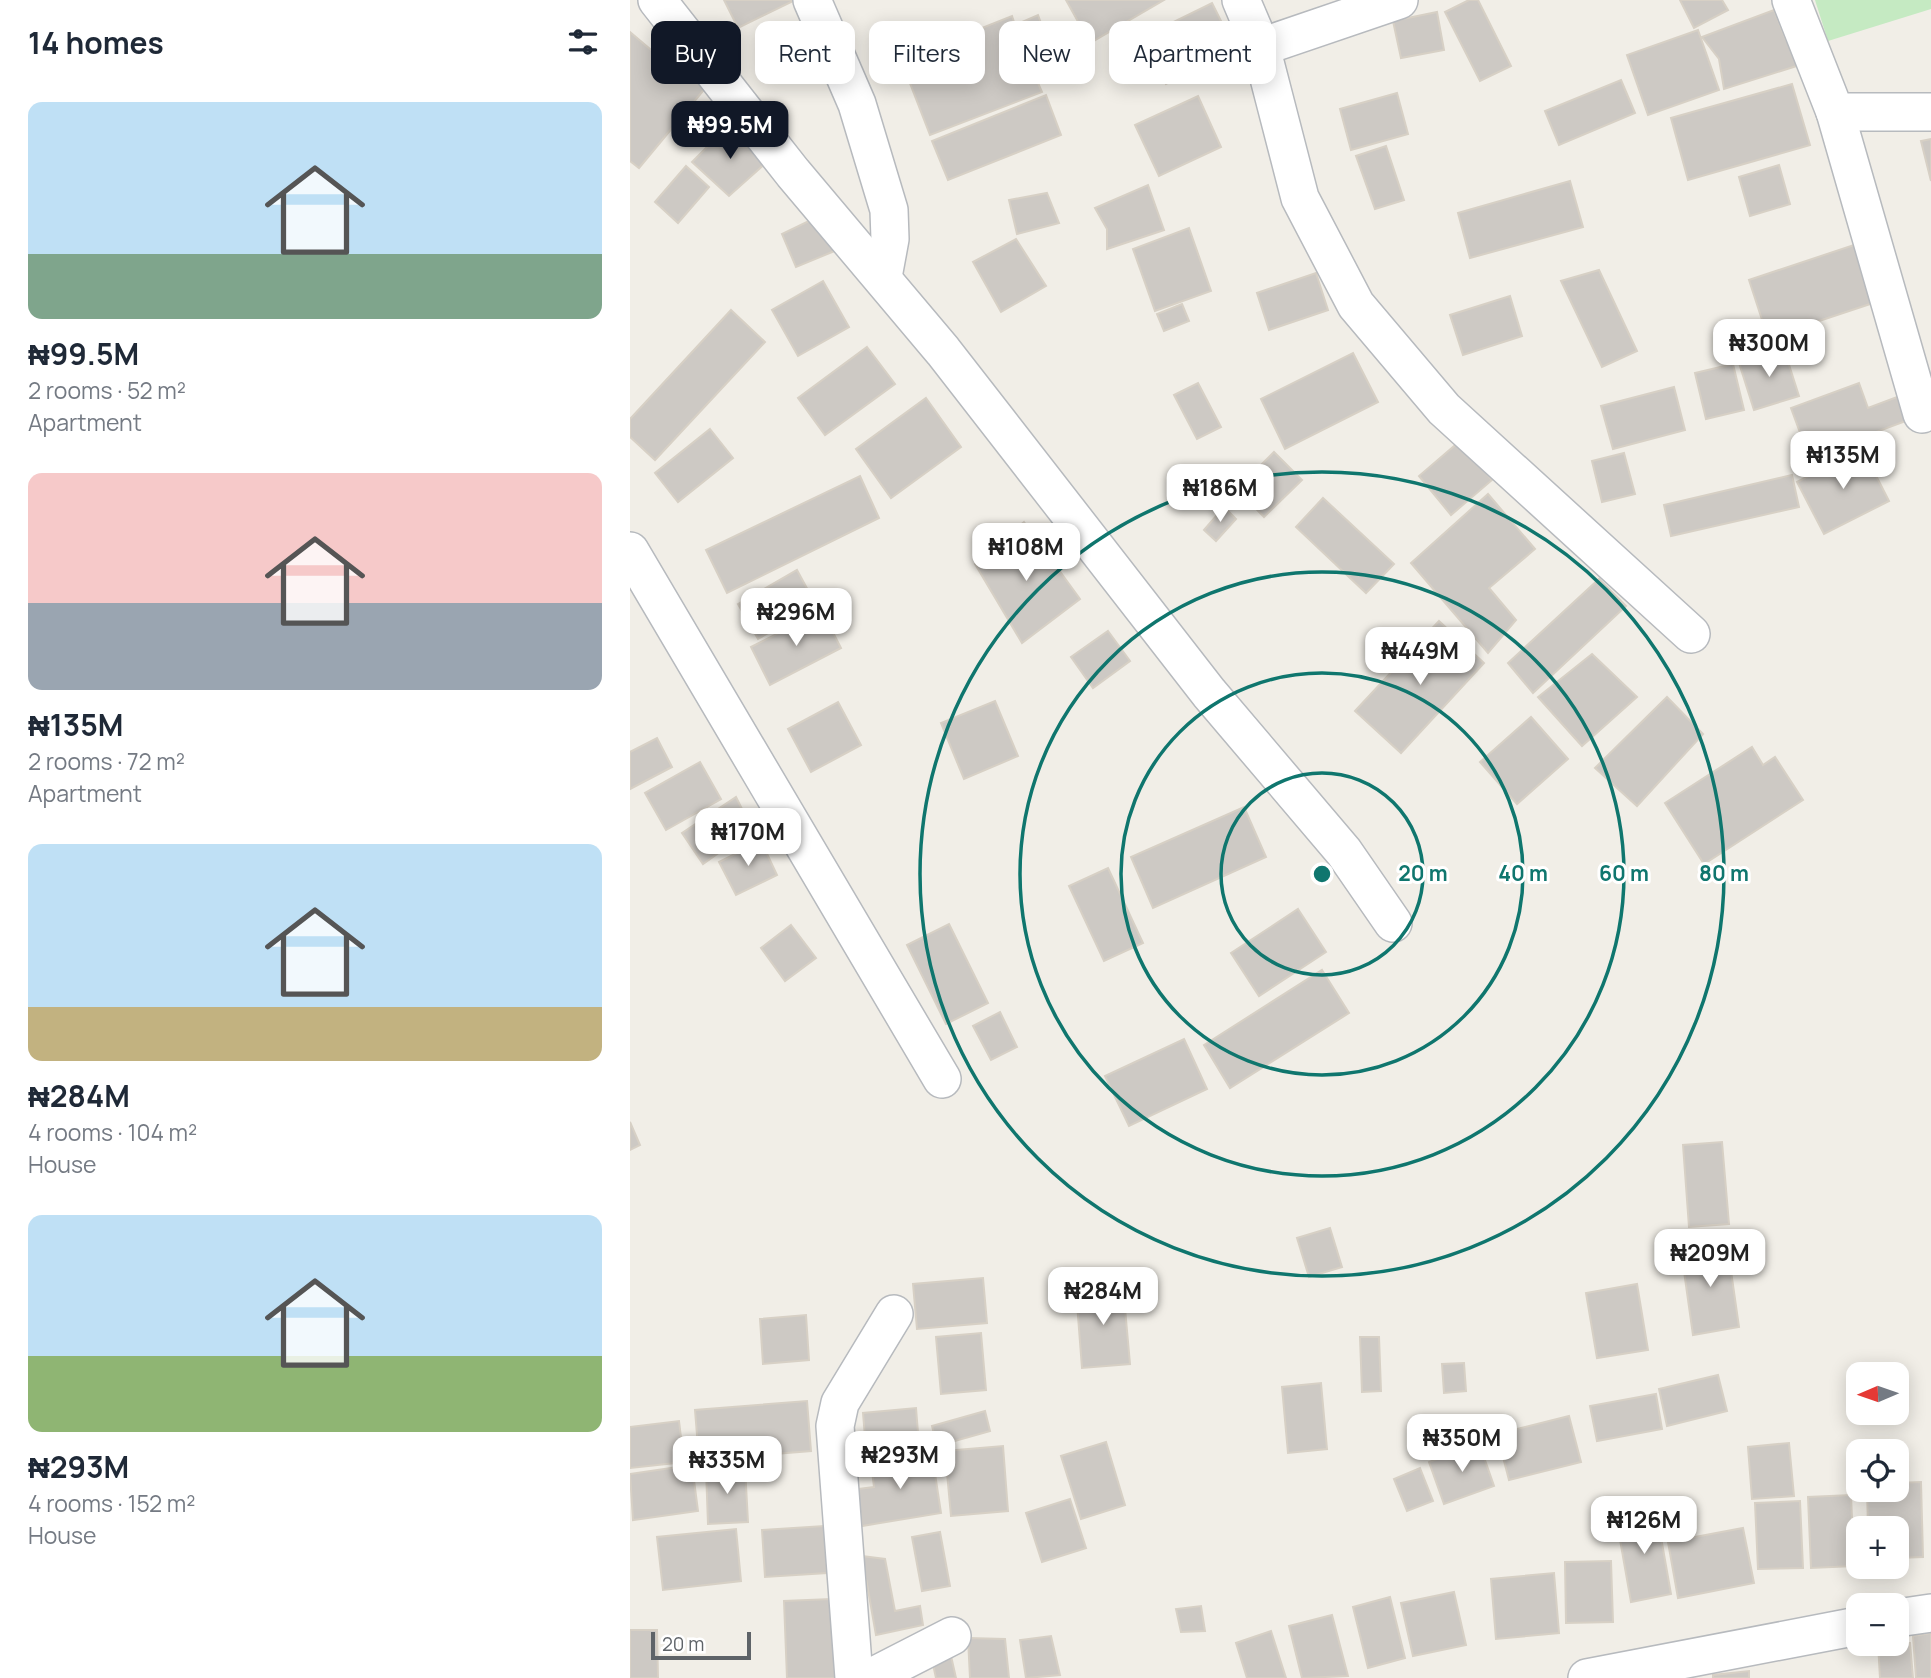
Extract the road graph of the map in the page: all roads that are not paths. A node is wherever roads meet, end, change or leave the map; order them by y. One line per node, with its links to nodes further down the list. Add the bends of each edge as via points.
1 (657, 0): 11 (street, via 793,173)
2 (812, 0): 11 (street, via 857,103 889,210 890,239)
3 (1241, 0): 6 (street)
4 (1399, 0): 7 (street)
5 (1791, 0): 10 (street)
6 (1250, 21)
7 (1276, 42)
8 (1271, 84): 14 (street, via 1300,198 1356,305 1444,409)
9 (1931, 111): 10 (street)
10 (1835, 112): 12 (street)
11 (883, 277): 15 (street, via 1209,693 1344,852)
12 (1923, 414)
13 (630, 551): 16 (street)
14 (1691, 634)
15 (1393, 923)
16 (942, 1079)
17 (894, 1314): 22 (street, via 840,1403 835,1426)
18 (1931, 1613): 19 (street)
19 (1909, 1616)
20 (1846, 1628): 24 (street)
21 (952, 1636): 23 (street)
22 (854, 1678)
23 (870, 1678)
24 (1587, 1678)

